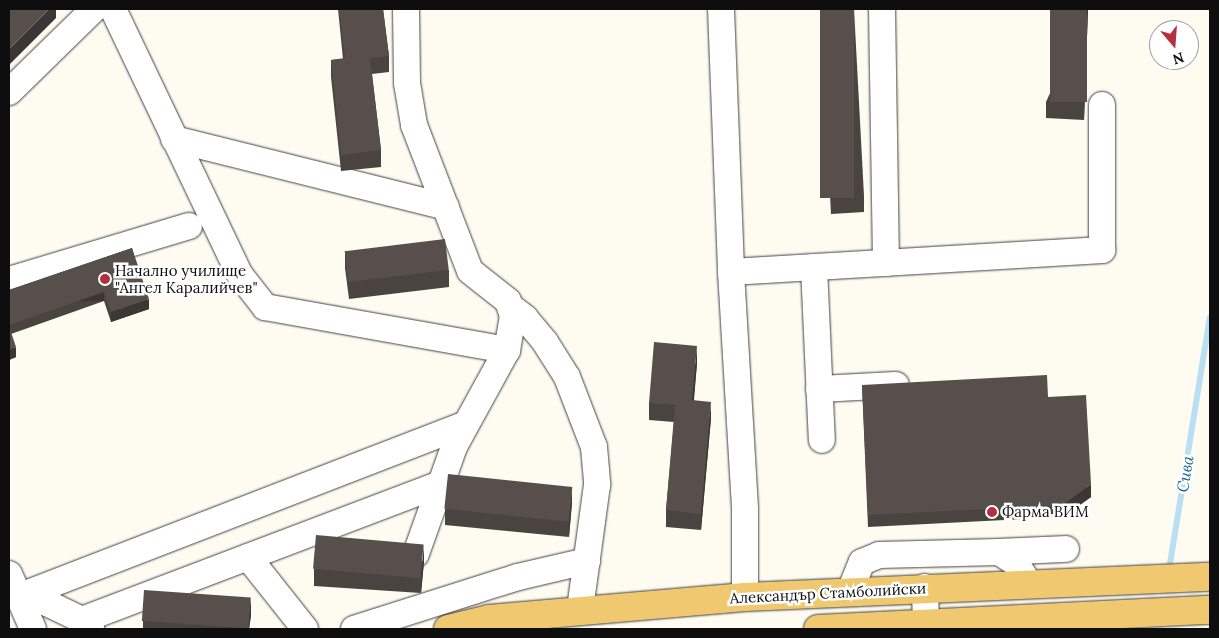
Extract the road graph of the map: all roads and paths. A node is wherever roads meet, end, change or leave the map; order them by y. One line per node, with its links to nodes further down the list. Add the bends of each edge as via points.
1 (94, 9): 6 (street)
2 (113, 9): 8 (street)
3 (406, 9): 9 (street, via 407,83 414,125)
4 (721, 9): 13 (street)
5 (882, 9): 11 (street)
6 (9, 92)
7 (1102, 105): 11 (street, via 1102,250)
8 (174, 139): 9 (street); 16 (street, via 240,276 265,307)
9 (446, 208): 15 (street, via 470,271 508,300)
10 (189, 226): 14 (street)
11 (886, 263): 12 (street)
12 (814, 267): 13 (street); 18 (street)
13 (731, 272): 32 (street, via 745,509)
14 (9, 280)
15 (511, 307): 16 (street, via 513,316); 26 (street, via 526,318 546,342 568,377 588,424 597,485)
16 (507, 350): 19 (street)
17 (918, 384): 18 (street)
18 (819, 389): 20 (street)
19 (464, 425): 21 (street); 30 (street)
20 (822, 440)
21 (442, 483): 24 (street); 25 (street)
22 (1066, 549): 23 (street)
23 (999, 552): 28 (street, via 1009,556); 31 (street, via 879,555 862,562)
24 (416, 554)
25 (248, 557): 36 (street); 39 (street)
26 (586, 562): 33 (street); 40 (street, via 518,577)
27 (1210, 577): 28 (main road, Александър Стамболийски)
28 (1029, 584): 29 (main road, Александър Стамболийски)
29 (925, 587): 31 (main road, Александър Стамболийски); 37 (street)
30 (18, 588): 36 (street); 38 (street)
31 (850, 591): 32 (main road, Александър Стамболийски)
32 (745, 597): 33 (main road, Александър Стамболийски)
33 (580, 609): 41 (main road, Александър Стамболийски, via 489,619)
34 (1205, 610): 35 (main road, via 1111,615)
35 (1038, 624): 37 (main road)
36 (77, 626)
37 (926, 626): 42 (main road)
38 (33, 629)
39 (305, 629)
40 (354, 629)
41 (448, 629)
42 (818, 629)

